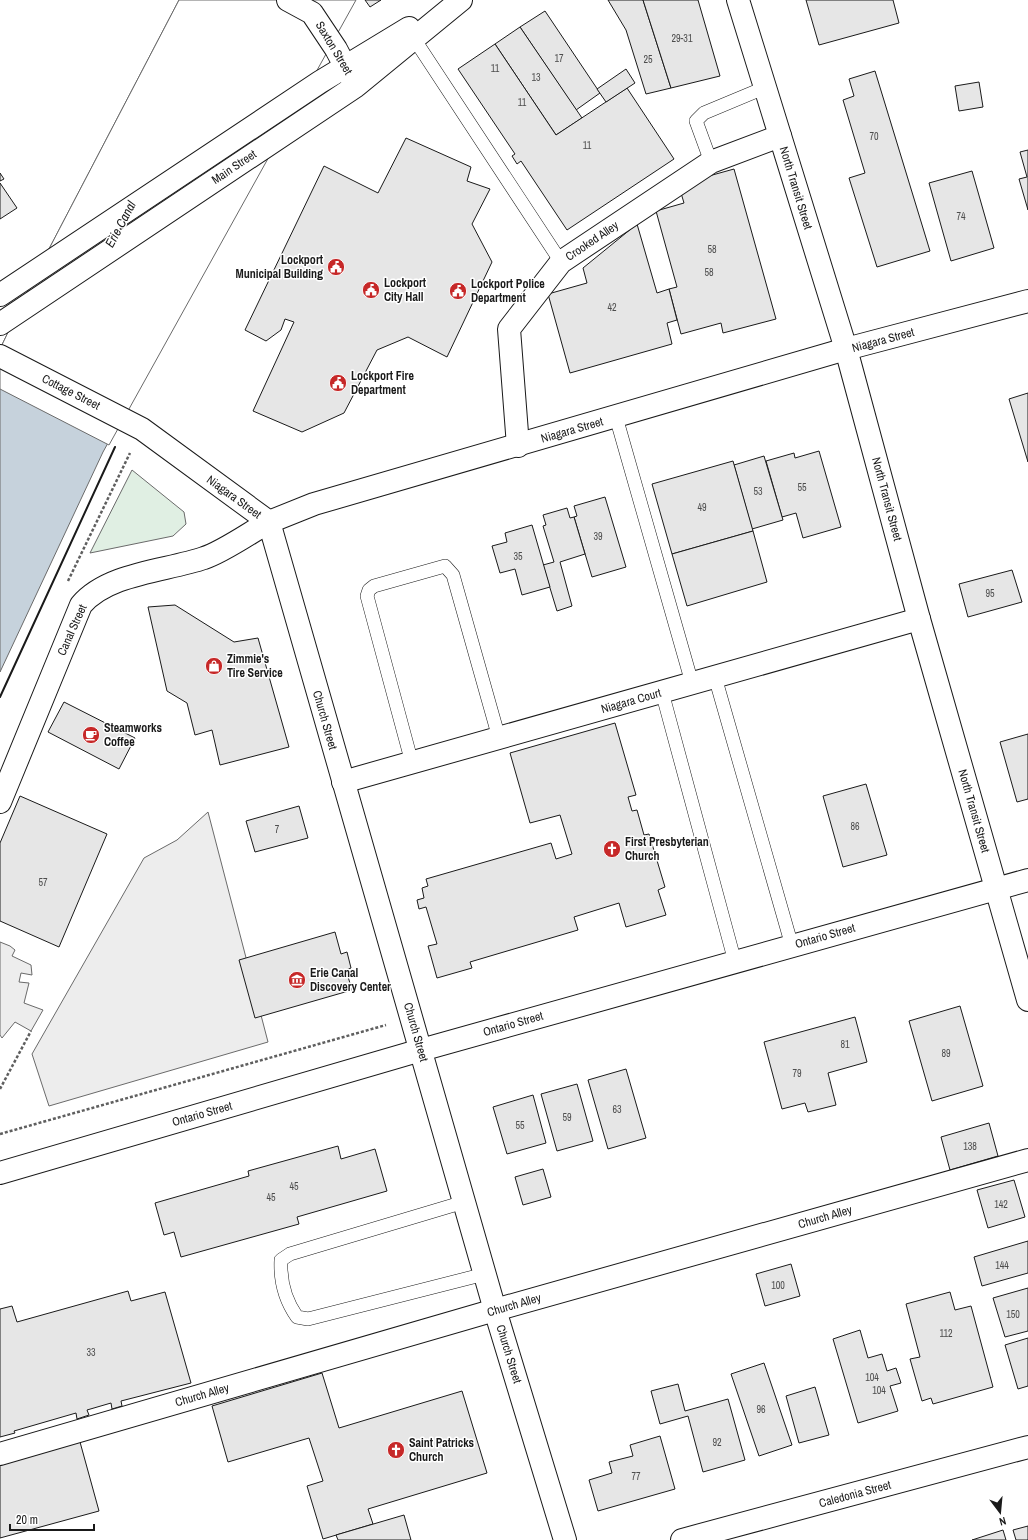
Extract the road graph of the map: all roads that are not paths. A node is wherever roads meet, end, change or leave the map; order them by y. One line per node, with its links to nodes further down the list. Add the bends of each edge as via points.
1 (288, 0): 6 (street, Saxton Street, via 312,13)
2 (456, 0): 5 (street, Main Street)
3 (461, 0): 5 (street, Main Street)
4 (738, 0): 8 (street, North Transit Street)
5 (411, 34): 6 (street, Main Street); 7 (street, Main Street); 11 (lane)
6 (341, 58): 7 (street, Saxton Street); 12 (street, Main Street, via 320,82)
7 (356, 86): 14 (street, Main Street)
8 (764, 88): 9 (street, North Transit Street); 10 (lane, via 704,114 696,121)
9 (780, 136): 10 (street, Crooked Alley); 15 (street, North Transit Street)
10 (711, 162): 11 (street, Crooked Alley)
11 (561, 262): 19 (street, Crooked Alley, via 509,329)
12 (0, 295)
13 (1028, 300): 15 (street, Niagara Street)
14 (8, 319)
15 (846, 349): 17 (street, Niagara Street); 21 (street, North Transit Street)
16 (0, 356): 18 (street, Cottage Street)
17 (616, 417): 19 (street, Niagara Street); 23 (lane)
18 (142, 429): 20 (street, Niagara Street)
19 (518, 446): 20 (street, Niagara Street, via 314,504)
20 (269, 522): 27 (street, Church Street); 28 (street, Canal Street, via 206,557 117,581 87,598 81,605)
21 (919, 619): 22 (street, Niagara Court); 30 (street, North Transit Street)
22 (715, 677): 23 (street, Niagara Court); 31 (lane)
23 (692, 683): 24 (street, Niagara Court)
24 (662, 692): 25 (street, Niagara Court); 32 (lane)
25 (499, 738): 26 (street, Niagara Court); 26 (lane, via 453,575 445,566 374,586 367,596)
26 (412, 763): 27 (street, Niagara Court)
27 (343, 782): 34 (street, Church Street)
28 (0, 802)
29 (1028, 880): 30 (street, Ontario Street)
30 (996, 889): 31 (street, Ontario Street); 33 (street, North Transit Street)
31 (792, 946): 32 (street, Ontario Street)
32 (735, 962): 34 (street, Ontario Street)
33 (1028, 1000)
34 (421, 1050): 36 (street, Ontario Street); 37 (street, Church Street)
35 (1028, 1160): 39 (street, Church Alley)
36 (0, 1173)
37 (464, 1202): 38 (street, Church Street); 38 (lane, via 290,1254 281,1260 280,1276 288,1304 298,1317 308,1319)
38 (485, 1274): 39 (street, Church Street)
39 (495, 1310): 41 (street, Church Alley); 42 (street, Church Street)
40 (1028, 1448): 43 (street, Caledonia Street)
41 (0, 1454)
42 (565, 1540)
43 (682, 1540)

